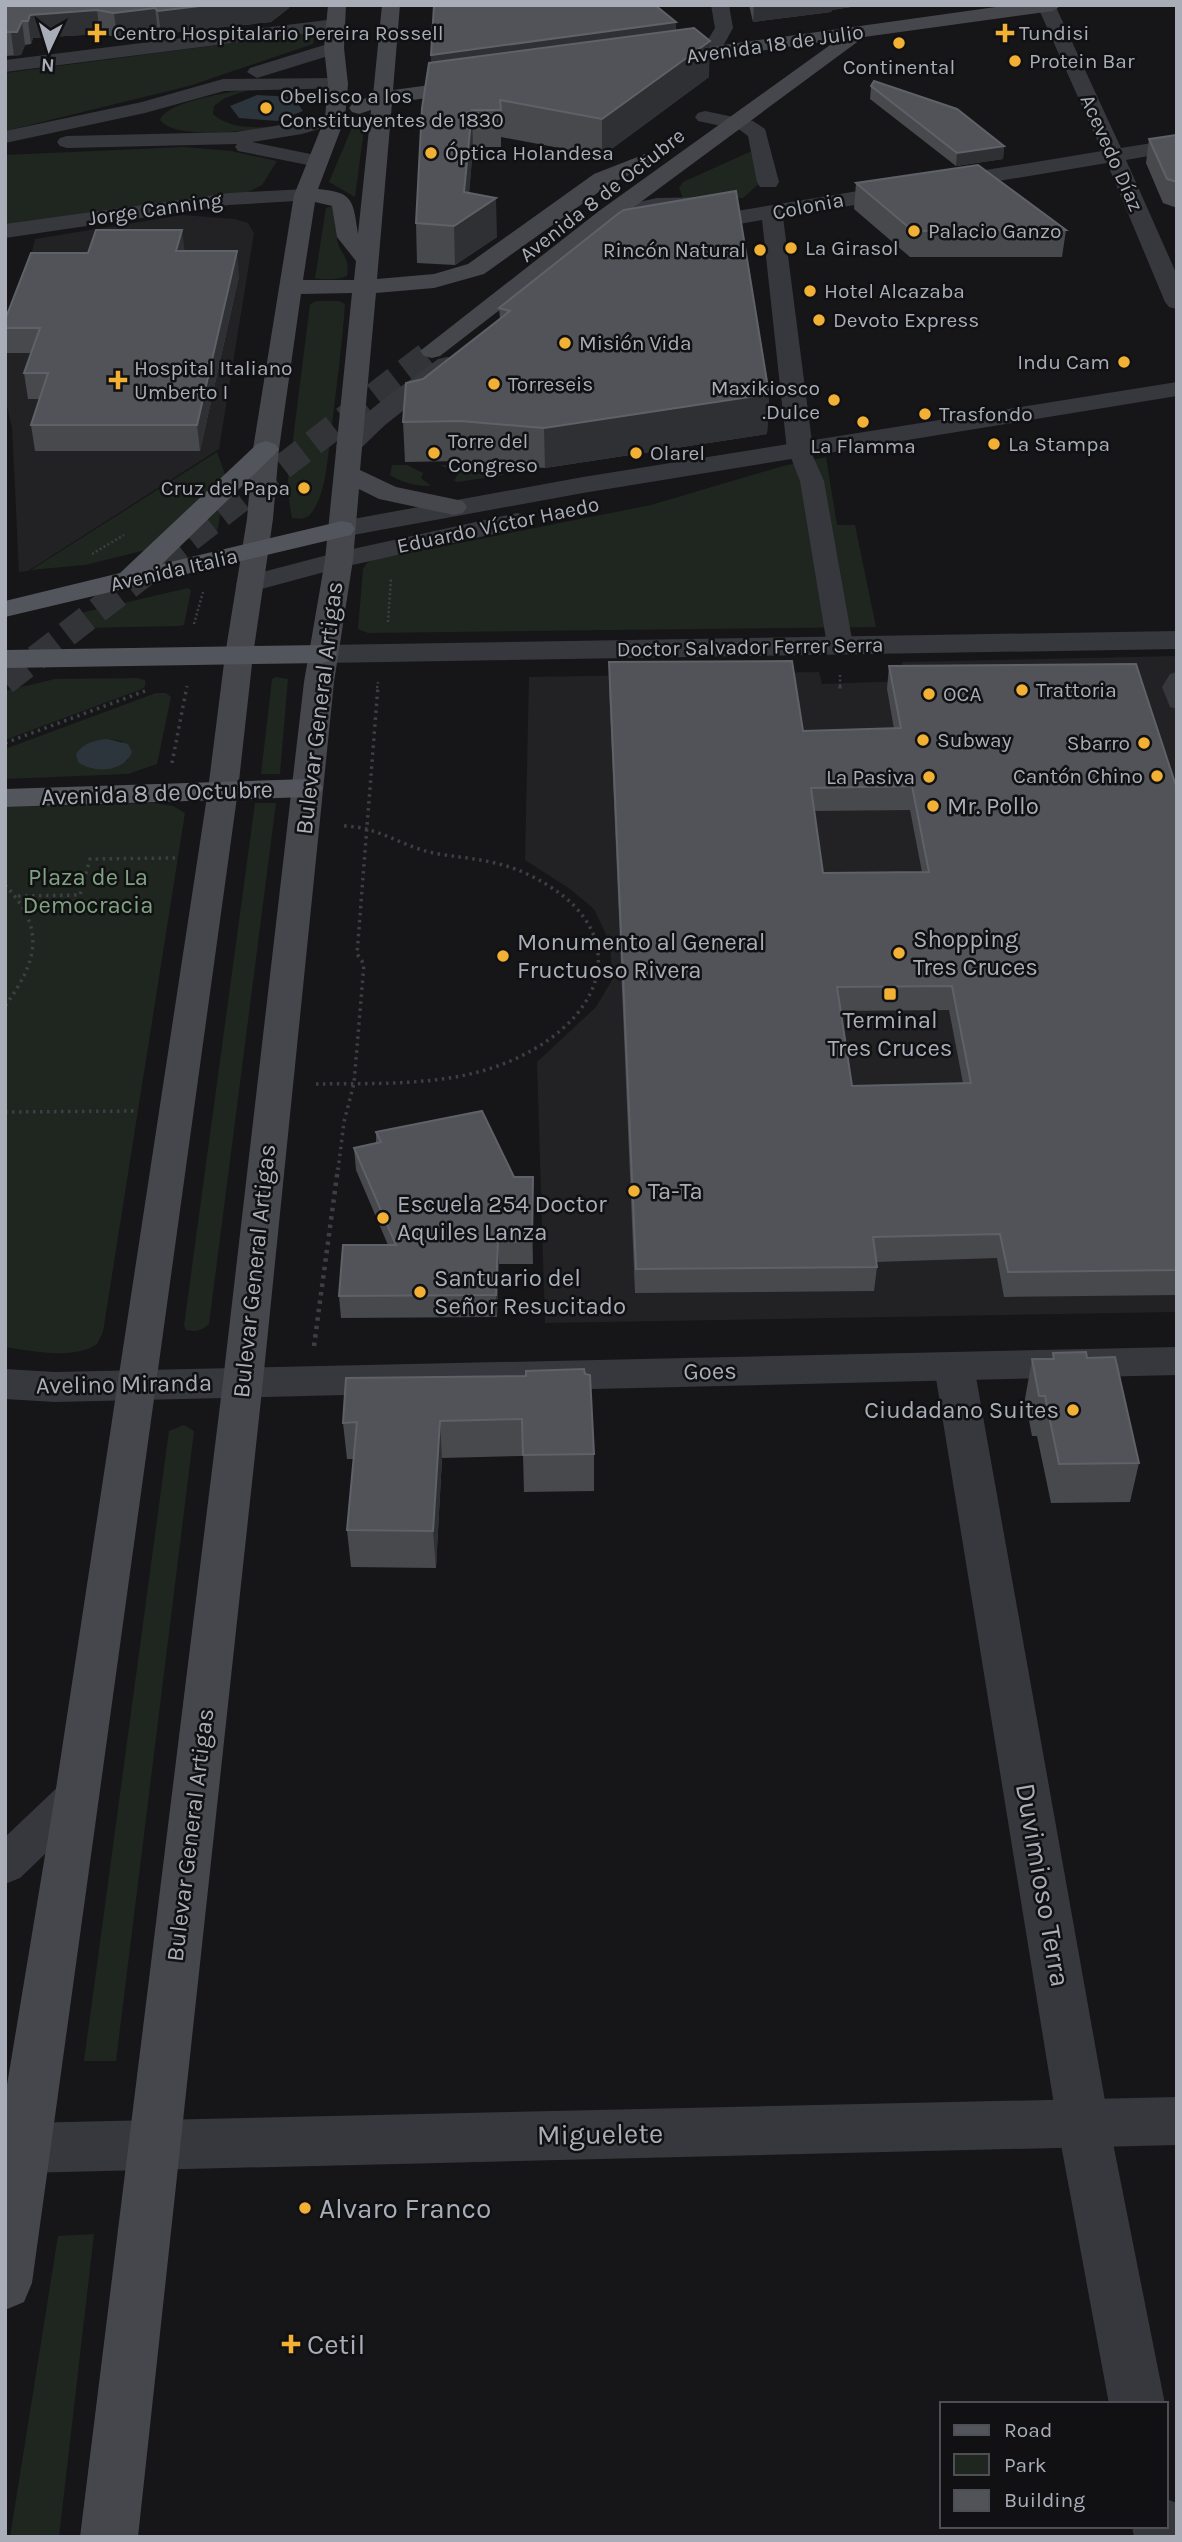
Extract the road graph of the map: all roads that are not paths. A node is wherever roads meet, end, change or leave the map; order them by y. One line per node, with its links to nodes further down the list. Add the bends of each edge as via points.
1 (337, 5): 6 (main road)
2 (391, 5): 18 (main road, Bulevar General Artigas)
3 (720, 5): 9 (street, via 724,29)
4 (975, 5): 8 (main road, Avenida 18 de Julio)
5 (1048, 6): 7 (main road, Avenida 18 de Julio); 29 (street, Acevedo Díaz)
6 (335, 25): 10 (main road); 13 (street)
7 (860, 33): 8 (main road, Avenida 18 de Julio); 23 (main road, Avenida 8 de Octubre)
8 (779, 38): 9 (main road, Avenida 18 de Julio); 12 (main road)
9 (714, 46): 11 (main road, Avenida 18 de Julio); 14 (main road)
10 (334, 48): 16 (main road); 17 (street)
11 (639, 56)
12 (765, 64)
13 (5, 66)
14 (741, 72)
15 (489, 77): 18 (main road)
16 (338, 84): 17 (street); 18 (main road); 21 (main road)
17 (223, 85): 20 (street)
18 (383, 90): 21 (main road); 39 (main road, Bulevar General Artigas)
19 (725, 102): 22 (main road, Avenida 8 de Octubre)
20 (145, 107): 24 (street); 25 (street, via 139,126)
21 (335, 118): 26 (street, via 284,132); 30 (main road)
22 (699, 121): 23 (street)
23 (735, 122): 31 (street, via 758,133); 35 (main road, Avenida 8 de Octubre)
24 (5, 138)
25 (163, 139): 26 (street); 28 (street)
26 (198, 139): 30 (street)
27 (1177, 145): 29 (street, Colonia)
28 (5, 147)
29 (1114, 155): 33 (street, Colonia); 42 (street, Acevedo Díaz)
30 (318, 161): 32 (main road)
31 (768, 182)
32 (305, 195): 37 (street, Jorge Canning, via 229,199); 39 (main road, via 334,197 342,203 345,234 351,247); 41 (main road)
33 (828, 202): 34 (street, Colonia); 35 (street, Avenida 8 de Octubre, via 657,204)
34 (772, 213): 36 (street, Colonia); 46 (street)
35 (607, 216): 40 (main road, Avenida 8 de Octubre, via 423,345 652,154 602,179 476,269 425,283)
36 (665, 229)
37 (5, 231)
38 (605, 243): 44 (street, Avenida 8 de Octubre, via 390,409)
39 (367, 259): 40 (main road, Bulevar General Artigas)
40 (365, 285): 41 (main road); 44 (main road, Bulevar General Artigas)
41 (291, 287): 45 (main road)
42 (1177, 302)
43 (1177, 389): 46 (street, Eduardo Víctor Haedo)
44 (349, 446): 48 (main road, Bulevar General Artigas)
45 (266, 449): 51 (main road); 53 (main road)
46 (800, 450): 47 (street, Eduardo Víctor Haedo); 57 (street, via 812,481)
47 (743, 459): 49 (street, Eduardo Víctor Haedo); 52 (street, Eduardo Víctor Haedo, via 642,494)
48 (348, 474): 49 (main road, via 388,493); 50 (main road, Bulevar General Artigas)
49 (454, 507): 50 (street, Eduardo Víctor Haedo)
50 (342, 529): 51 (main road, Avenida Italia); 52 (main road, Bulevar General Artigas)
51 (256, 551): 53 (main road, Avenida Italia); 54 (main road)
52 (339, 560): 54 (street, Eduardo Víctor Haedo); 58 (main road, Bulevar General Artigas)
53 (129, 580): 55 (main road, Avenida Italia)
54 (250, 584): 59 (main road)
55 (5, 610)
56 (1177, 640): 57 (street, Doctor Salvador Ferrer Serra)
57 (840, 645): 58 (street, Doctor Salvador Ferrer Serra)
58 (323, 654): 59 (main road); 63 (main road, Bulevar General Artigas)
59 (239, 655): 60 (main road); 64 (main road)
60 (5, 659)
61 (1177, 678): 62 (lane, via 1171,687)
62 (1177, 703)
63 (308, 788): 64 (main road, Avenida 8 de Octubre); 68 (main road, Bulevar General Artigas)
64 (223, 790): 65 (main road, Avenida 8 de Octubre); 70 (main road)
65 (5, 798)
66 (1177, 1361): 67 (street, Goes)
67 (954, 1366): 68 (street, Goes); 74 (street, Duvimioso Terra)
68 (243, 1381): 70 (street, Avelino Miranda); 75 (main road, Bulevar General Artigas)
69 (5, 1384): 70 (street, Avelino Miranda)
70 (138, 1384): 71 (main road)
71 (78, 1796): 72 (street); 76 (main road)
72 (5, 1865)
73 (1177, 2121): 74 (street, Miguelete)
74 (1083, 2123): 75 (street, Miguelete); 78 (street, Duvimioso Terra)
75 (154, 2144): 76 (street, Miguelete); 79 (main road, Bulevar General Artigas)
76 (14, 2149): 77 (main road)
77 (5, 2283)
78 (1138, 2402)
79 (109, 2537)

